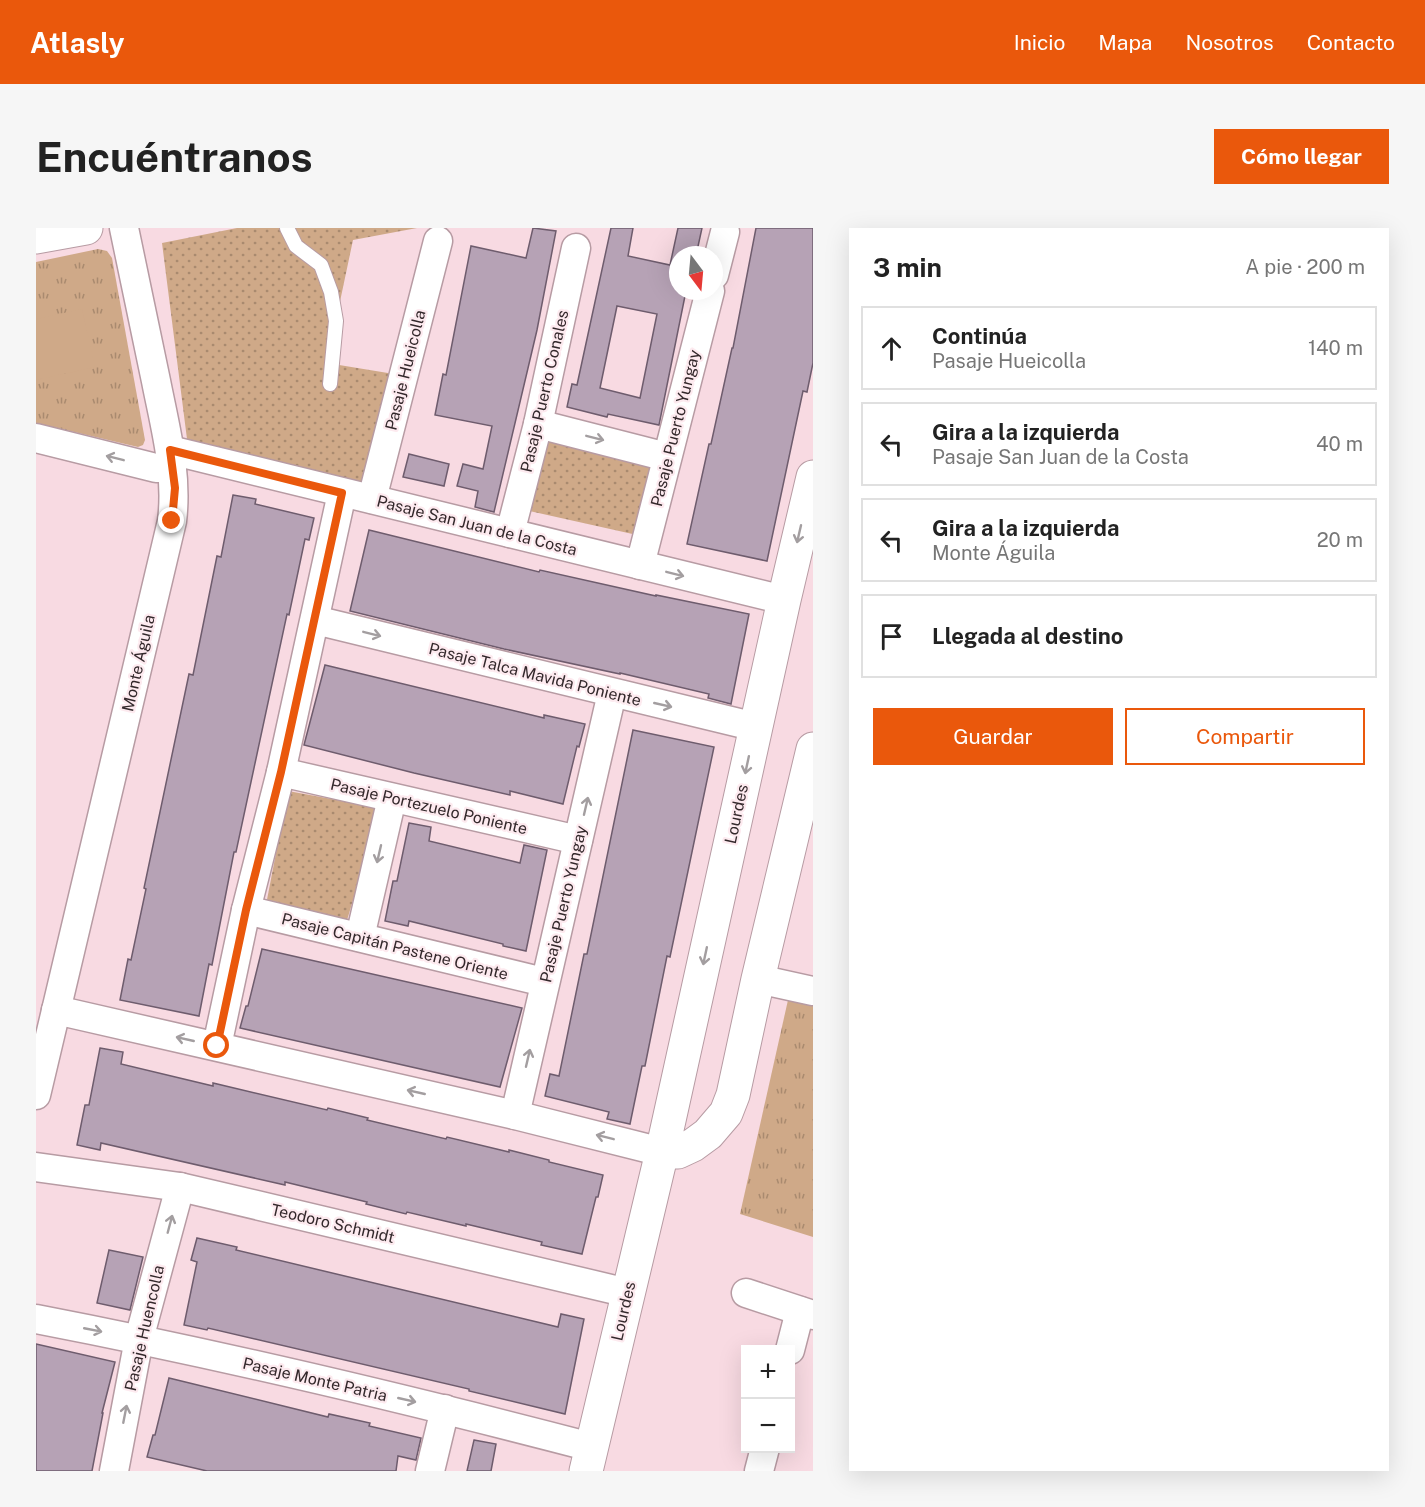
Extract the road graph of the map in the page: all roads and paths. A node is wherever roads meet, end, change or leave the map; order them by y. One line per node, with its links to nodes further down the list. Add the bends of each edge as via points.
1 (86, 228): 5 (street)
2 (124, 228): 14 (street, Monte Águila)
3 (287, 228): 10 (lane, via 296,246 321,266 331,292 336,321)
4 (725, 232): 7 (street)
5 (36, 237)
6 (438, 241): 17 (street, Pasaje Hueicolla)
7 (721, 246)
8 (576, 248): 11 (street, Pasaje Puerto Conales)
9 (708, 300): 13 (street, Pasaje Puerto Yungay)
10 (330, 384)
11 (538, 424): 13 (street, one-way to 13); 18 (street, Pasaje Puerto Conales)
12 (36, 438): 14 (street, Pasaje San Juan de la Costa, one-way to 12, via 156,468)
13 (667, 457): 19 (street, Pasaje Puerto Yungay)
14 (171, 459): 16 (street, Pasaje San Juan de la Costa); 34 (street, Monte Águila, via 175,488 172,521)
15 (813, 477): 20 (street, Lourdes, one-way to 20)
16 (342, 493): 17 (street, Pasaje San Juan de la Costa); 21 (street)
17 (372, 500): 18 (street, Pasaje San Juan de la Costa)
18 (510, 533): 19 (street, Pasaje San Juan de la Costa)
19 (640, 565): 20 (street, Pasaje San Juan de la Costa, one-way to 20)
20 (784, 600): 23 (street, Lourdes)
21 (315, 620): 22 (street, Pasaje Talca Mavida Poniente, one-way to 22); 25 (street)
22 (612, 693): 23 (street, Pasaje Talca Mavida Poniente, one-way to 23); 28 (street, Pasaje Puerto Yungay, one-way to 22)
23 (756, 727): 38 (street, Lourdes, one-way to 38)
24 (813, 749): 27 (street)
25 (281, 772): 26 (street, Pasaje Portezuelo Poniente); 29 (street)
26 (392, 798): 28 (street, Pasaje Portezuelo Poniente); 30 (street, one-way to 30)
27 (805, 823): 31 (street)
28 (578, 840): 32 (street, Pasaje Puerto Yungay)
29 (246, 910): 30 (street, Pasaje Capitán Pastene Oriente); 35 (street)
30 (360, 937): 32 (street, Pasaje Capitán Pastene Oriente)
31 (758, 979): 33 (street); 38 (street, via 726,1113 693,1145 678,1152)
32 (544, 982): 37 (street, Pasaje Puerto Yungay, one-way to 32)
33 (813, 992)
34 (48, 1022): 35 (street, one-way to 34); 36 (street, Monte Águila)
35 (217, 1046): 37 (street, one-way to 35)
36 (36, 1095)
37 (515, 1115): 38 (street, one-way to 37)
38 (662, 1152): 41 (street, Lourdes)
39 (36, 1167): 40 (street, Teodoro Schmidt)
40 (180, 1187): 41 (street, Teodoro Schmidt); 45 (street, Pasaje Huencolla, one-way to 40)
41 (627, 1293): 49 (street, Lourdes)
42 (746, 1293): 43 (street)
43 (807, 1313): 46 (street)
44 (36, 1319): 45 (street, Pasaje Monte Patria, one-way to 45)
45 (139, 1339): 47 (street, Pasaje Monte Patria, one-way to 47); 50 (street, Pasaje Huencolla, one-way to 45)
46 (792, 1345)
47 (445, 1409): 49 (street, Pasaje Monte Patria); 51 (street)
48 (764, 1453): 52 (street)
49 (588, 1459)
50 (116, 1471)
51 (430, 1471)
52 (759, 1471)

